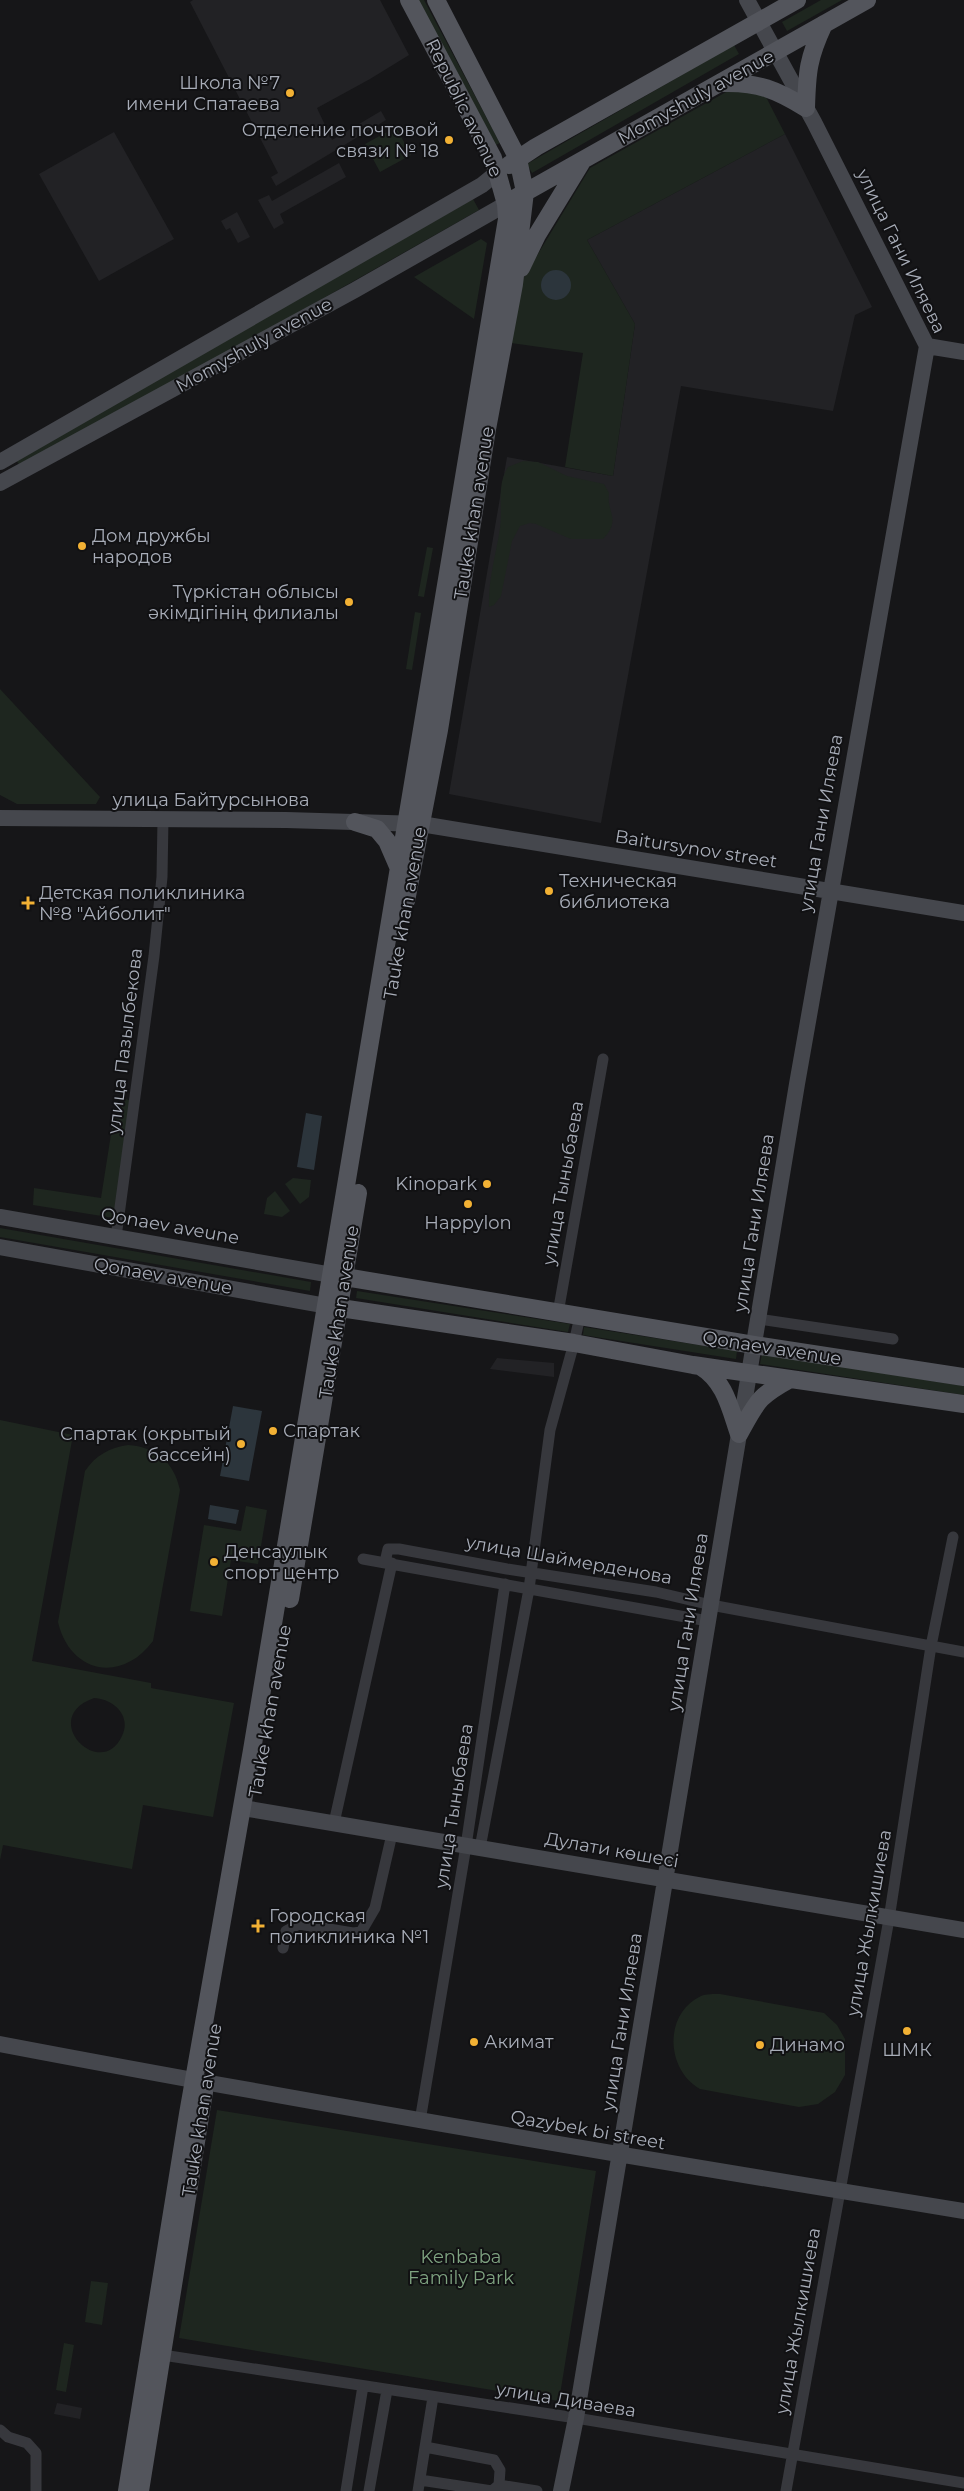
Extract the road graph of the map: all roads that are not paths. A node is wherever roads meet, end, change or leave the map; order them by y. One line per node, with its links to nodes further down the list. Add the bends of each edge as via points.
1 (409, 0): 13 (main road, Republic avenue)
2 (436, 0): 11 (main road, Republic avenue)
3 (747, 0): 6 (street, улица Гани Иляева)
4 (797, 0): 6 (main road, Momyshuly avenue)
5 (867, 0): 7 (main road, Momyshuly avenue)
6 (759, 21): 8 (street, улица Гани Иляева); 11 (main road, Momyshuly avenue)
7 (824, 24): 8 (main road, Momyshuly avenue); 10 (main road, via 811,51)
8 (776, 52): 9 (main road, Momyshuly avenue); 10 (street, улица Гани Иляева)
9 (722, 82): 10 (main road, via 773,89); 12 (main road, Momyshuly avenue)
10 (806, 108): 17 (street, улица Гани Иляева)
11 (520, 157): 13 (main road, Momyshuly avenue); 14 (main road, Republic avenue)
12 (583, 160): 14 (main road, Momyshuly avenue); 16 (main road, via 537,235)
13 (498, 172): 15 (main road, Republic avenue); 19 (street, Momyshuly avenue, via 482,185)
14 (525, 192): 15 (main road, Momyshuly avenue); 16 (main road, Tauke khan avenue)
15 (506, 211): 20 (street, Momyshuly avenue); 24 (main road, Tauke khan avenue)
16 (514, 284): 24 (main road, Tauke khan avenue)
17 (927, 346): 18 (street); 26 (street, улица Гани Иляева)
18 (964, 352)
19 (0, 462)
20 (0, 483)
21 (0, 818): 22 (street, улица Байтурсынова)
22 (163, 819): 23 (street, улица Байтурсынова); 30 (street, улица Пазылбекова, via 162,877 154,956)
23 (355, 822): 24 (street, улица Байтурсынова); 25 (main road, via 377,829 387,840)
24 (414, 824): 25 (main road, Tauke khan avenue); 26 (street, Baitursynov street); 32 (main road, Tauke khan avenue, via 402,925)
25 (400, 871): 32 (main road, Tauke khan avenue)
26 (830, 890): 27 (street, Baitursynov street); 37 (street, улица Гани Иляева)
27 (964, 913)
28 (603, 1059): 34 (street, улица Тыныбаева)
29 (0, 1217): 30 (street, Qonaev aveune)
30 (116, 1237): 32 (street, Qonaev aveune)
31 (0, 1247): 33 (street, Qonaev avenue)
32 (338, 1276): 33 (main road, Tauke khan avenue); 34 (main road)
33 (332, 1307): 35 (main road); 38 (main road, Tauke khan avenue); 57 (main road, Tauke khan avenue)
34 (558, 1313): 36 (main road, Qonaev avenue)
35 (369, 1314): 38 (main road, via 347,1320); 40 (main road, Qonaev avenue)
36 (580, 1316): 40 (street, улица Тыныбаева); 41 (main road, Qonaev avenue)
37 (759, 1319): 39 (street); 41 (street, улица Гани Иляева)
38 (335, 1337): 57 (main road, Tauke khan avenue)
39 (894, 1339)
40 (574, 1344): 42 (main road, Qonaev avenue); 51 (street, улица Тыныбаева, via 550,1430)
41 (754, 1345): 43 (street, улица Гани Иляева); 44 (main road, Qonaev avenue)
42 (700, 1366): 43 (main road, Qonaev avenue); 47 (main road, via 720,1383)
43 (749, 1373): 45 (main road, Qonaev avenue); 47 (street, улица Гани Иляева)
44 (964, 1377)
45 (790, 1379): 46 (main road, Qonaev avenue); 47 (main road, via 759,1399)
46 (964, 1404)
47 (739, 1434): 54 (street, улица Гани Иляева)
48 (953, 1538): 55 (street, улица Жылкишиева)
49 (363, 1559): 50 (street, улица Шаймерденова)
50 (388, 1563): 51 (street, улица Шаймерденова, via 388,1549 399,1548); 52 (street, улица Шаймерденова); 58 (street)
51 (531, 1572): 53 (street, улица Тыныбаева); 54 (street, улица Шаймерденова, via 656,1592)
52 (505, 1584): 53 (street, улица Шаймерденова); 60 (street, улица Тыныбаева)
53 (528, 1589): 54 (street, улица Шаймерденова); 60 (street, улица Тыныбаева)
54 (710, 1613): 55 (street, улица Шаймерденова); 61 (street, улица Гани Иляева)
55 (931, 1646): 56 (street, улица Шаймерденова); 62 (street, улица Жылкишиева)
56 (964, 1652)
57 (248, 1809): 58 (street, Дулати көшесі); 66 (main road, Tauke khan avenue)
58 (334, 1823): 59 (street, Дулати көшесі)
59 (392, 1834): 60 (street, Дулати көшесі); 64 (street, via 378,1899 362,1932 299,1924 286,1931)
60 (473, 1847): 61 (street, Дулати көшесі); 67 (street, улица Тыныбаева)
61 (666, 1879): 62 (street, Дулати көшесі); 68 (street, улица Гани Иляева)
62 (889, 1919): 63 (street, Дулати көшесі); 69 (street, улица Жылкишиева)
63 (964, 1930)
64 (283, 1948)
65 (0, 2044): 66 (street, Qazybek bi street)
66 (200, 2082): 67 (street, Qazybek bi street); 71 (main road, Tauke khan avenue)
67 (420, 2121): 68 (street, Qazybek bi street)
68 (620, 2156): 69 (street, Qazybek bi street); 75 (street, улица Гани Иляева)
69 (839, 2191): 70 (street, Qazybek bi street); 78 (street, улица Жылкишиева)
70 (964, 2211)
71 (156, 2354): 72 (street, улица Диваева); 83 (main road, Tauke khan avenue); 84 (main road, Tauke khan avenue)
72 (364, 2386): 73 (street, улица Диваева); 85 (street)
73 (387, 2390): 74 (street, улица Диваева); 86 (street)
74 (433, 2397): 75 (street, улица Диваева); 77 (street)
75 (576, 2418): 78 (street, улица Диваева); 88 (street, улица Гани Иляева)
76 (0, 2430): 82 (street, via 8,2437 27,2443 36,2453)
77 (425, 2447): 80 (street, via 494,2460 500,2470); 81 (street)
78 (793, 2454): 79 (street, улица Диваева); 89 (street, улица Жылкишиева)
79 (964, 2483)
80 (500, 2485): 81 (street, via 492,2491); 87 (street)
81 (419, 2486)
82 (36, 2491)
83 (127, 2491)
84 (140, 2491)
85 (346, 2491)
86 (369, 2491)
87 (537, 2491)
88 (561, 2491)
89 (786, 2491)

